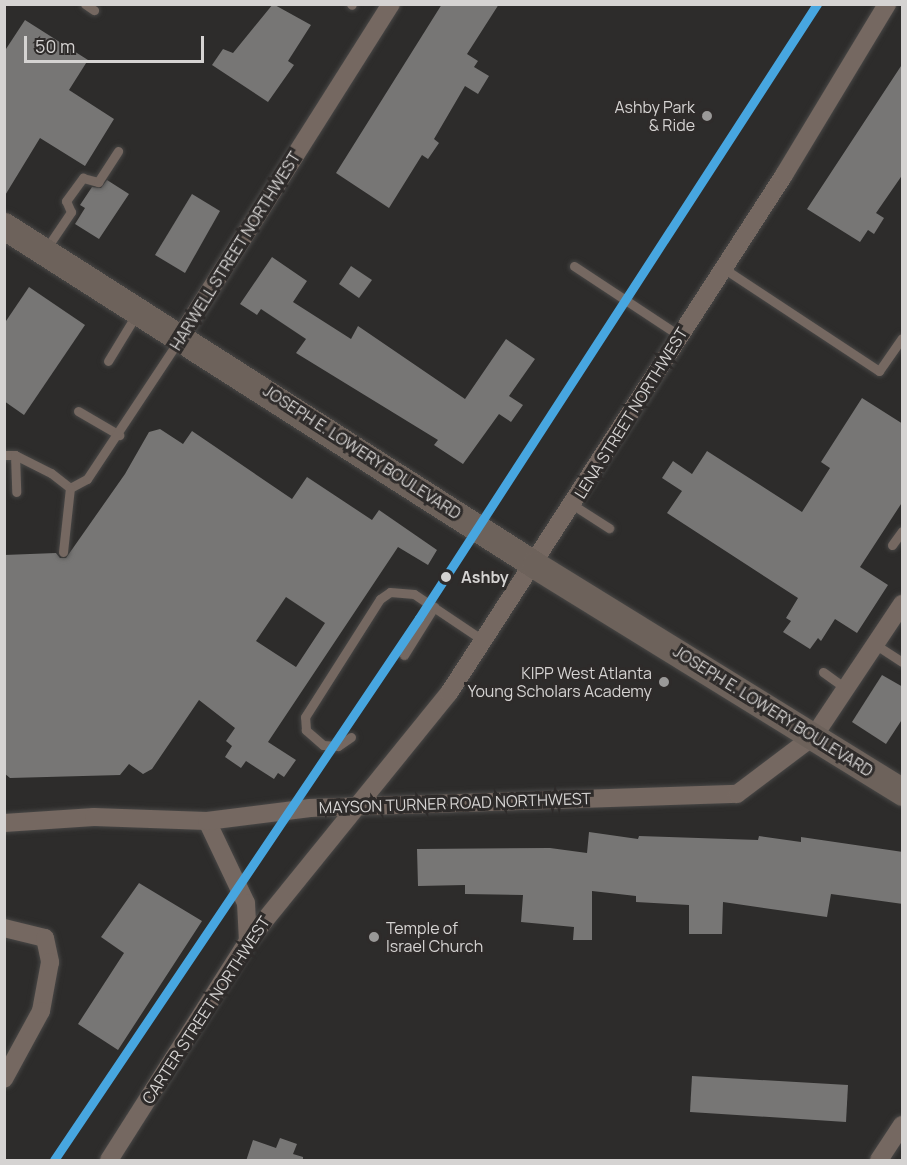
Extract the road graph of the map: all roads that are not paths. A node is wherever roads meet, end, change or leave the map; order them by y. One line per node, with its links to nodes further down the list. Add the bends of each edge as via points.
1 (85, 4): 4 (lane)
2 (391, 4): 11 (street, HARWELL STREET NORTHWEST)
3 (887, 4): 9 (street, LENA STREET NORTHWEST)
4 (94, 10)
5 (118, 151): 7 (lane, via 98,182 83,178 66,201 71,212)
6 (4, 226): 7 (main road, JOSEPH E. LOWERY BOULEVARD)
7 (44, 251): 10 (main road, JOSEPH E. LOWERY BOULEVARD)
8 (574, 266): 12 (lane)
9 (723, 268): 12 (street, LENA STREET NORTHWEST); 13 (lane, via 879,371)
10 (139, 310): 11 (main road, JOSEPH E. LOWERY BOULEVARD); 14 (lane)
11 (181, 336): 16 (lane, HARWELL STREET NORTHWEST); 26 (main road, JOSEPH E. LOWERY BOULEVARD)
12 (680, 336): 21 (street, LENA STREET NORTHWEST)
13 (903, 338)
14 (108, 361)
15 (78, 411): 16 (lane)
16 (119, 435): 19 (lane, HARWELL STREET NORTHWEST, via 87,479)
17 (4, 455): 18 (lane)
18 (15, 455): 19 (lane, via 51,473); 20 (lane)
19 (69, 488): 25 (lane)
20 (16, 492)
21 (573, 505): 22 (lane); 26 (street, LENA STREET NORTHWEST)
22 (609, 528)
23 (903, 531): 24 (lane)
24 (892, 545)
25 (63, 552)
26 (534, 565): 29 (street, LENA STREET NORTHWEST); 35 (main road, JOSEPH E. LOWERY BOULEVARD)
27 (903, 604): 30 (street, MAYSON TURNER ROAD NORTHWEST)
28 (434, 608): 29 (lane); 31 (lane); 36 (lane, via 402,590 380,599 305,717 306,730 323,745 338,746)
29 (484, 641): 38 (street, LENA STREET NORTHWEST, via 449,693)
30 (876, 645): 32 (lane); 34 (street, MAYSON TURNER ROAD NORTHWEST)
31 (404, 655)
32 (903, 662)
33 (823, 672): 34 (lane)
34 (848, 690): 35 (street, MAYSON TURNER ROAD NORTHWEST)
35 (814, 736): 37 (main road, JOSEPH E. LOWERY BOULEVARD); 38 (street, MAYSON TURNER ROAD NORTHWEST, via 737,794)
36 (351, 737)
37 (900, 785)
38 (354, 807): 39 (street, MAYSON TURNER ROAD NORTHWEST); 42 (street, CARTER STREET NORTHWEST)
39 (207, 820): 40 (street, MAYSON TURNER ROAD NORTHWEST, via 94,817); 42 (street, via 246,903)
40 (4, 823)
41 (4, 928): 43 (street, via 45,938 50,962 41,1011)
42 (248, 941): 45 (street, CARTER STREET NORTHWEST)
43 (4, 1079)
44 (903, 1125): 46 (street)
45 (109, 1161)
46 (879, 1161)

